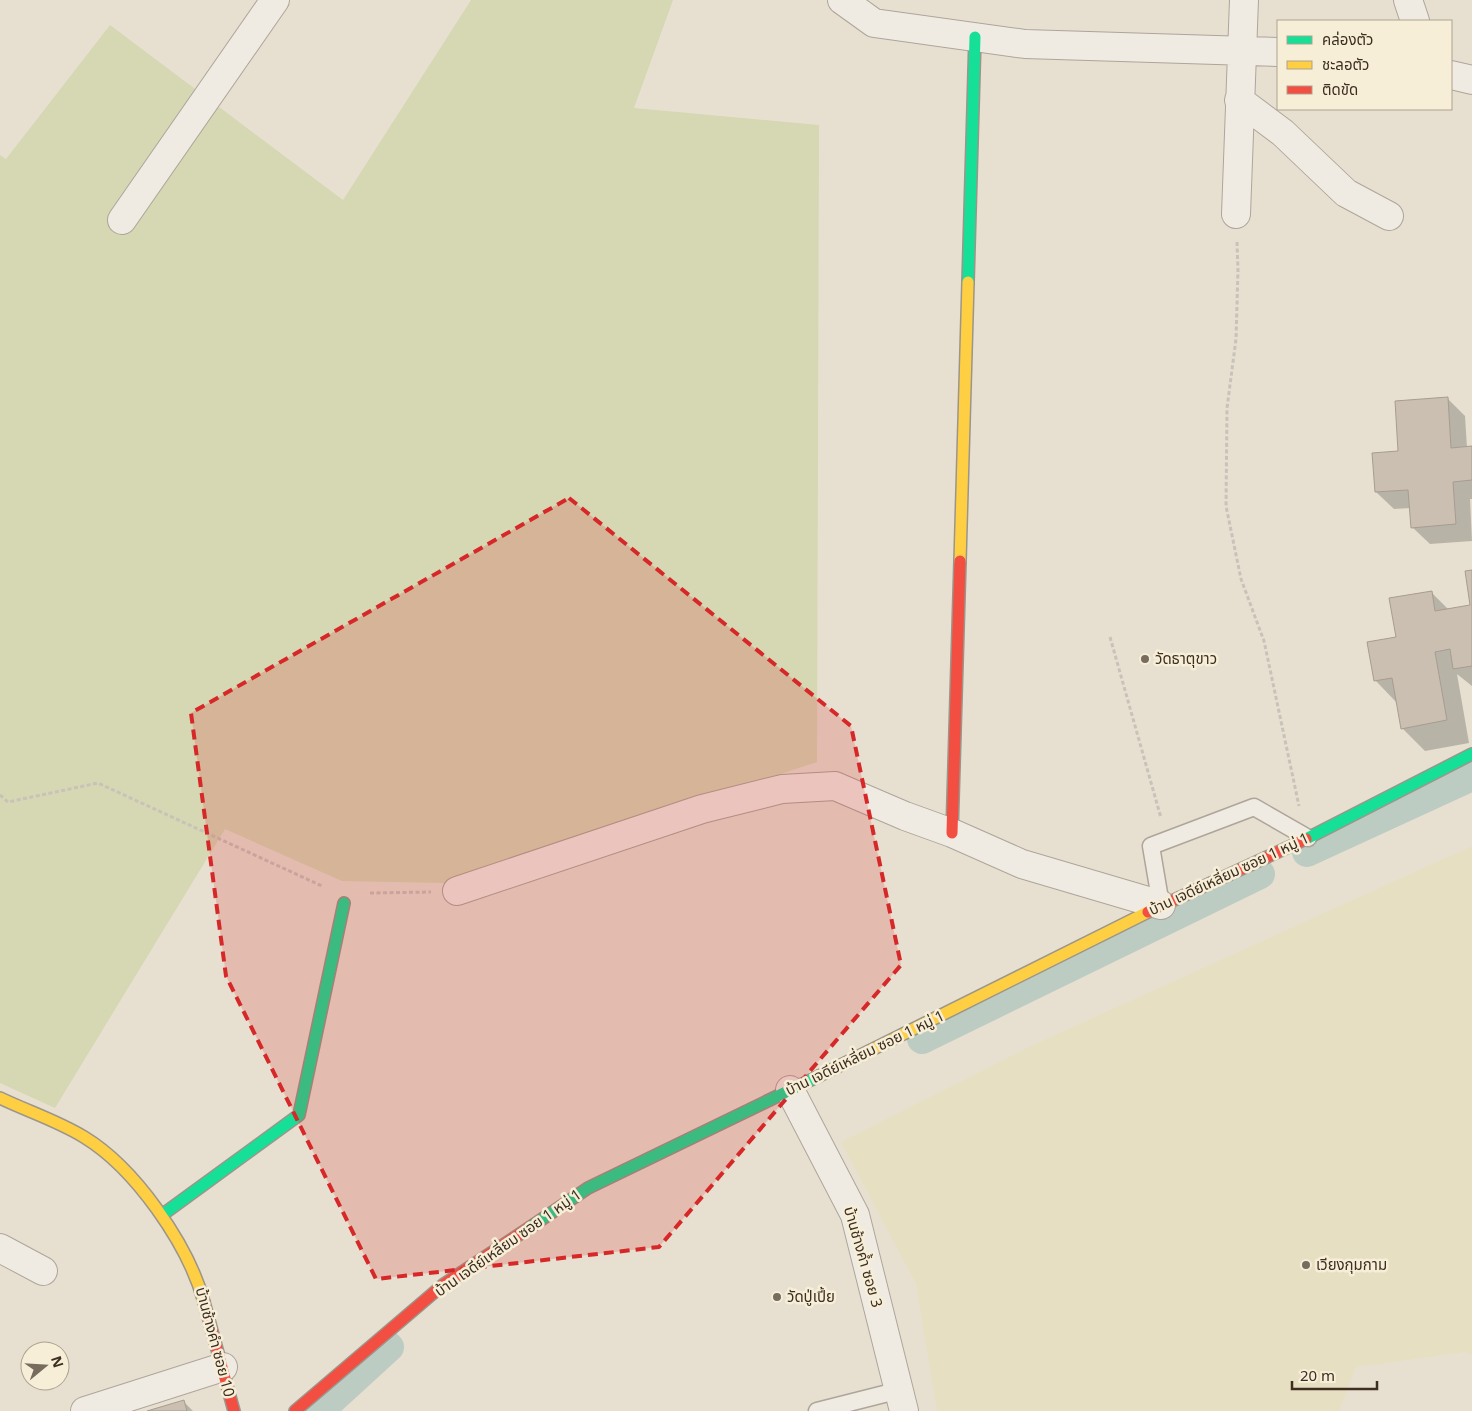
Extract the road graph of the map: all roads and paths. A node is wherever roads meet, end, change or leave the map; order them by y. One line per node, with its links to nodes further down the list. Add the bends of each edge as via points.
1 (275, 0): 14 (street)
2 (842, 0): 6 (street, via 874,23)
3 (1244, 0): 7 (street)
4 (1408, 0): 5 (street)
5 (1415, 20)
6 (974, 37): 7 (street, via 1025,44); 19 (street)
7 (1240, 50): 8 (street); 11 (street)
8 (1277, 52)
9 (1452, 75): 10 (street)
10 (1472, 80)
11 (1239, 100): 12 (street); 13 (street, via 1283,133 1346,194)
12 (1236, 214): 18 (path, via 1236,339 1227,408 1226,506 1241,579 1264,641 1300,809)
13 (1389, 216)
14 (122, 220)
15 (1110, 637): 21 (path)
16 (1472, 754): 20 (street, บ้าน เจดีย์เหลี่ยม ซอย 1 หมู่ 1)
17 (0, 795): 22 (path, via 8,802 98,783)
18 (1286, 826): 20 (lane); 21 (lane, via 1254,807)
19 (952, 833): 23 (street, via 835,786 782,789 702,809); 26 (street, via 1022,864)
20 (1308, 838): 26 (street, บ้าน เจดีย์เหลี่ยม ซอย 1 หมู่ 1)
21 (1168, 840): 26 (lane, via 1151,846)
22 (329, 888)
23 (457, 891): 24 (path)
24 (364, 893)
25 (344, 903): 29 (street, via 299,1116)
26 (1161, 905): 27 (street, บ้าน เจดีย์เหลี่ยม ซอย 1 หมู่ 1)
27 (795, 1100): 33 (street, บ้านช้างค้ำ ซอย 3, via 855,1215); 36 (street, บ้าน เจดีย์เหลี่ยม ซอย 1 หมู่ 1, via 588,1188 444,1284)
28 (1, 1102): 29 (street, บ้านช้างคำ ซอย 10, via 84,1137 127,1172)
29 (162, 1215): 32 (street, บ้านช้างคำ ซอย 10, via 199,1284)
30 (0, 1248): 31 (street)
31 (43, 1270)
32 (222, 1367): 34 (street); 35 (street, บ้านช้างคำ ซอย 10)
33 (902, 1401): 37 (lane)
34 (85, 1411)
35 (234, 1411)
36 (295, 1411)
37 (817, 1411)

